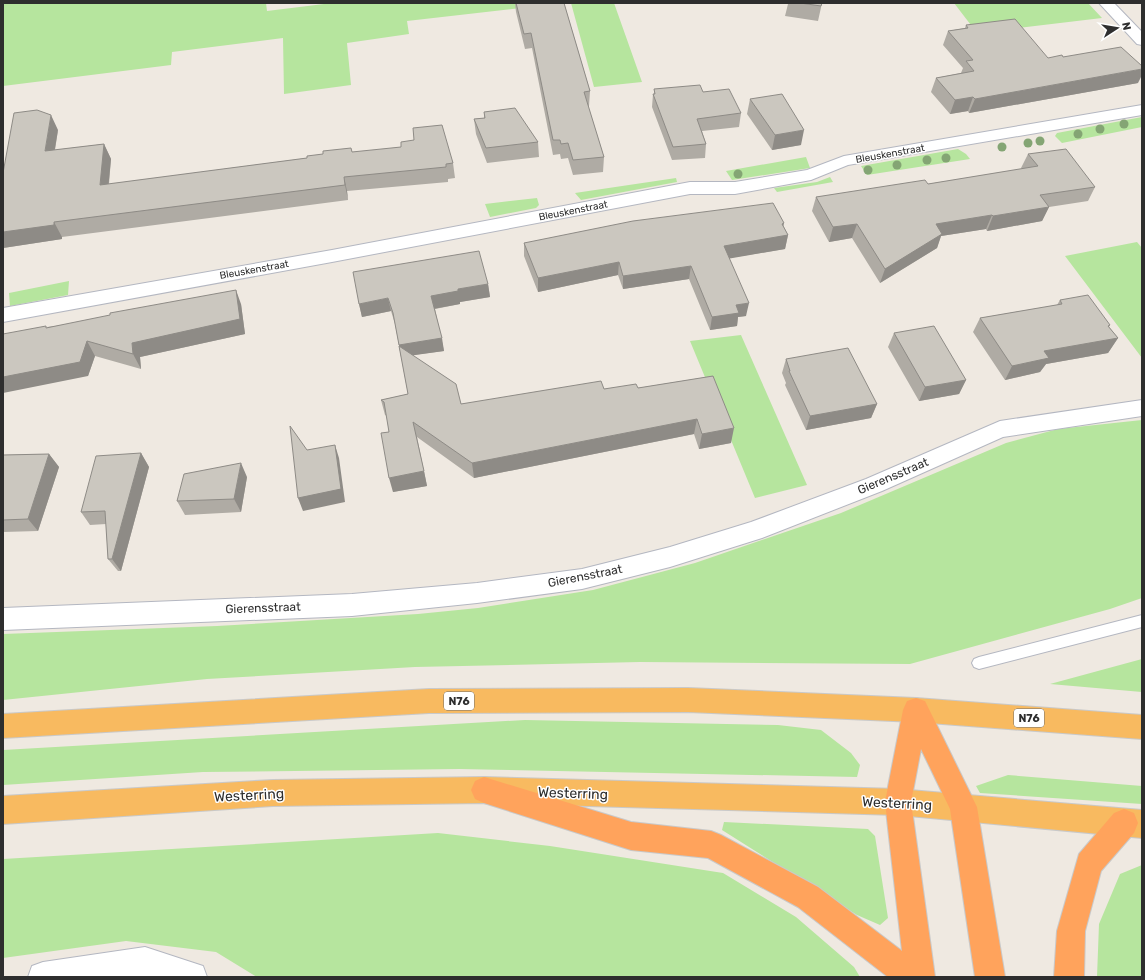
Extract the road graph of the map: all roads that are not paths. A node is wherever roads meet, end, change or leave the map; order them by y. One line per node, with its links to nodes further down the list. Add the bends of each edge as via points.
1 (1106, 3): 2 (street)
2 (1142, 40)
3 (1142, 110): 4 (street, Bleuskenstraat, via 865,157 788,179 735,188 690,188)
4 (3, 315)
5 (1142, 408): 6 (street, Gierensstraat, via 1000,429 874,485 754,531 670,557 582,579 478,593 373,603)
6 (3, 619)
7 (1142, 621): 8 (lane)
8 (979, 663)
9 (916, 710): 10 (highway, N76, via 688,700 430,701); 11 (highway, N76); 13 (highway); 14 (highway)
10 (3, 726)
11 (1142, 727)
12 (484, 790): 13 (highway, Westerring); 15 (highway, Westerring, via 273,793); 19 (highway, via 631,836 711,845 808,897)
13 (898, 802): 14 (highway, Westerring); 20 (highway)
14 (963, 808): 16 (highway, Westerring); 21 (highway)
15 (3, 810)
16 (1133, 823): 22 (highway, via 1089,864 1071,931)
17 (43, 977): 18 (street, via 145,962)
18 (192, 977)
19 (912, 977)
20 (920, 977)
21 (990, 977)
22 (1069, 977)

